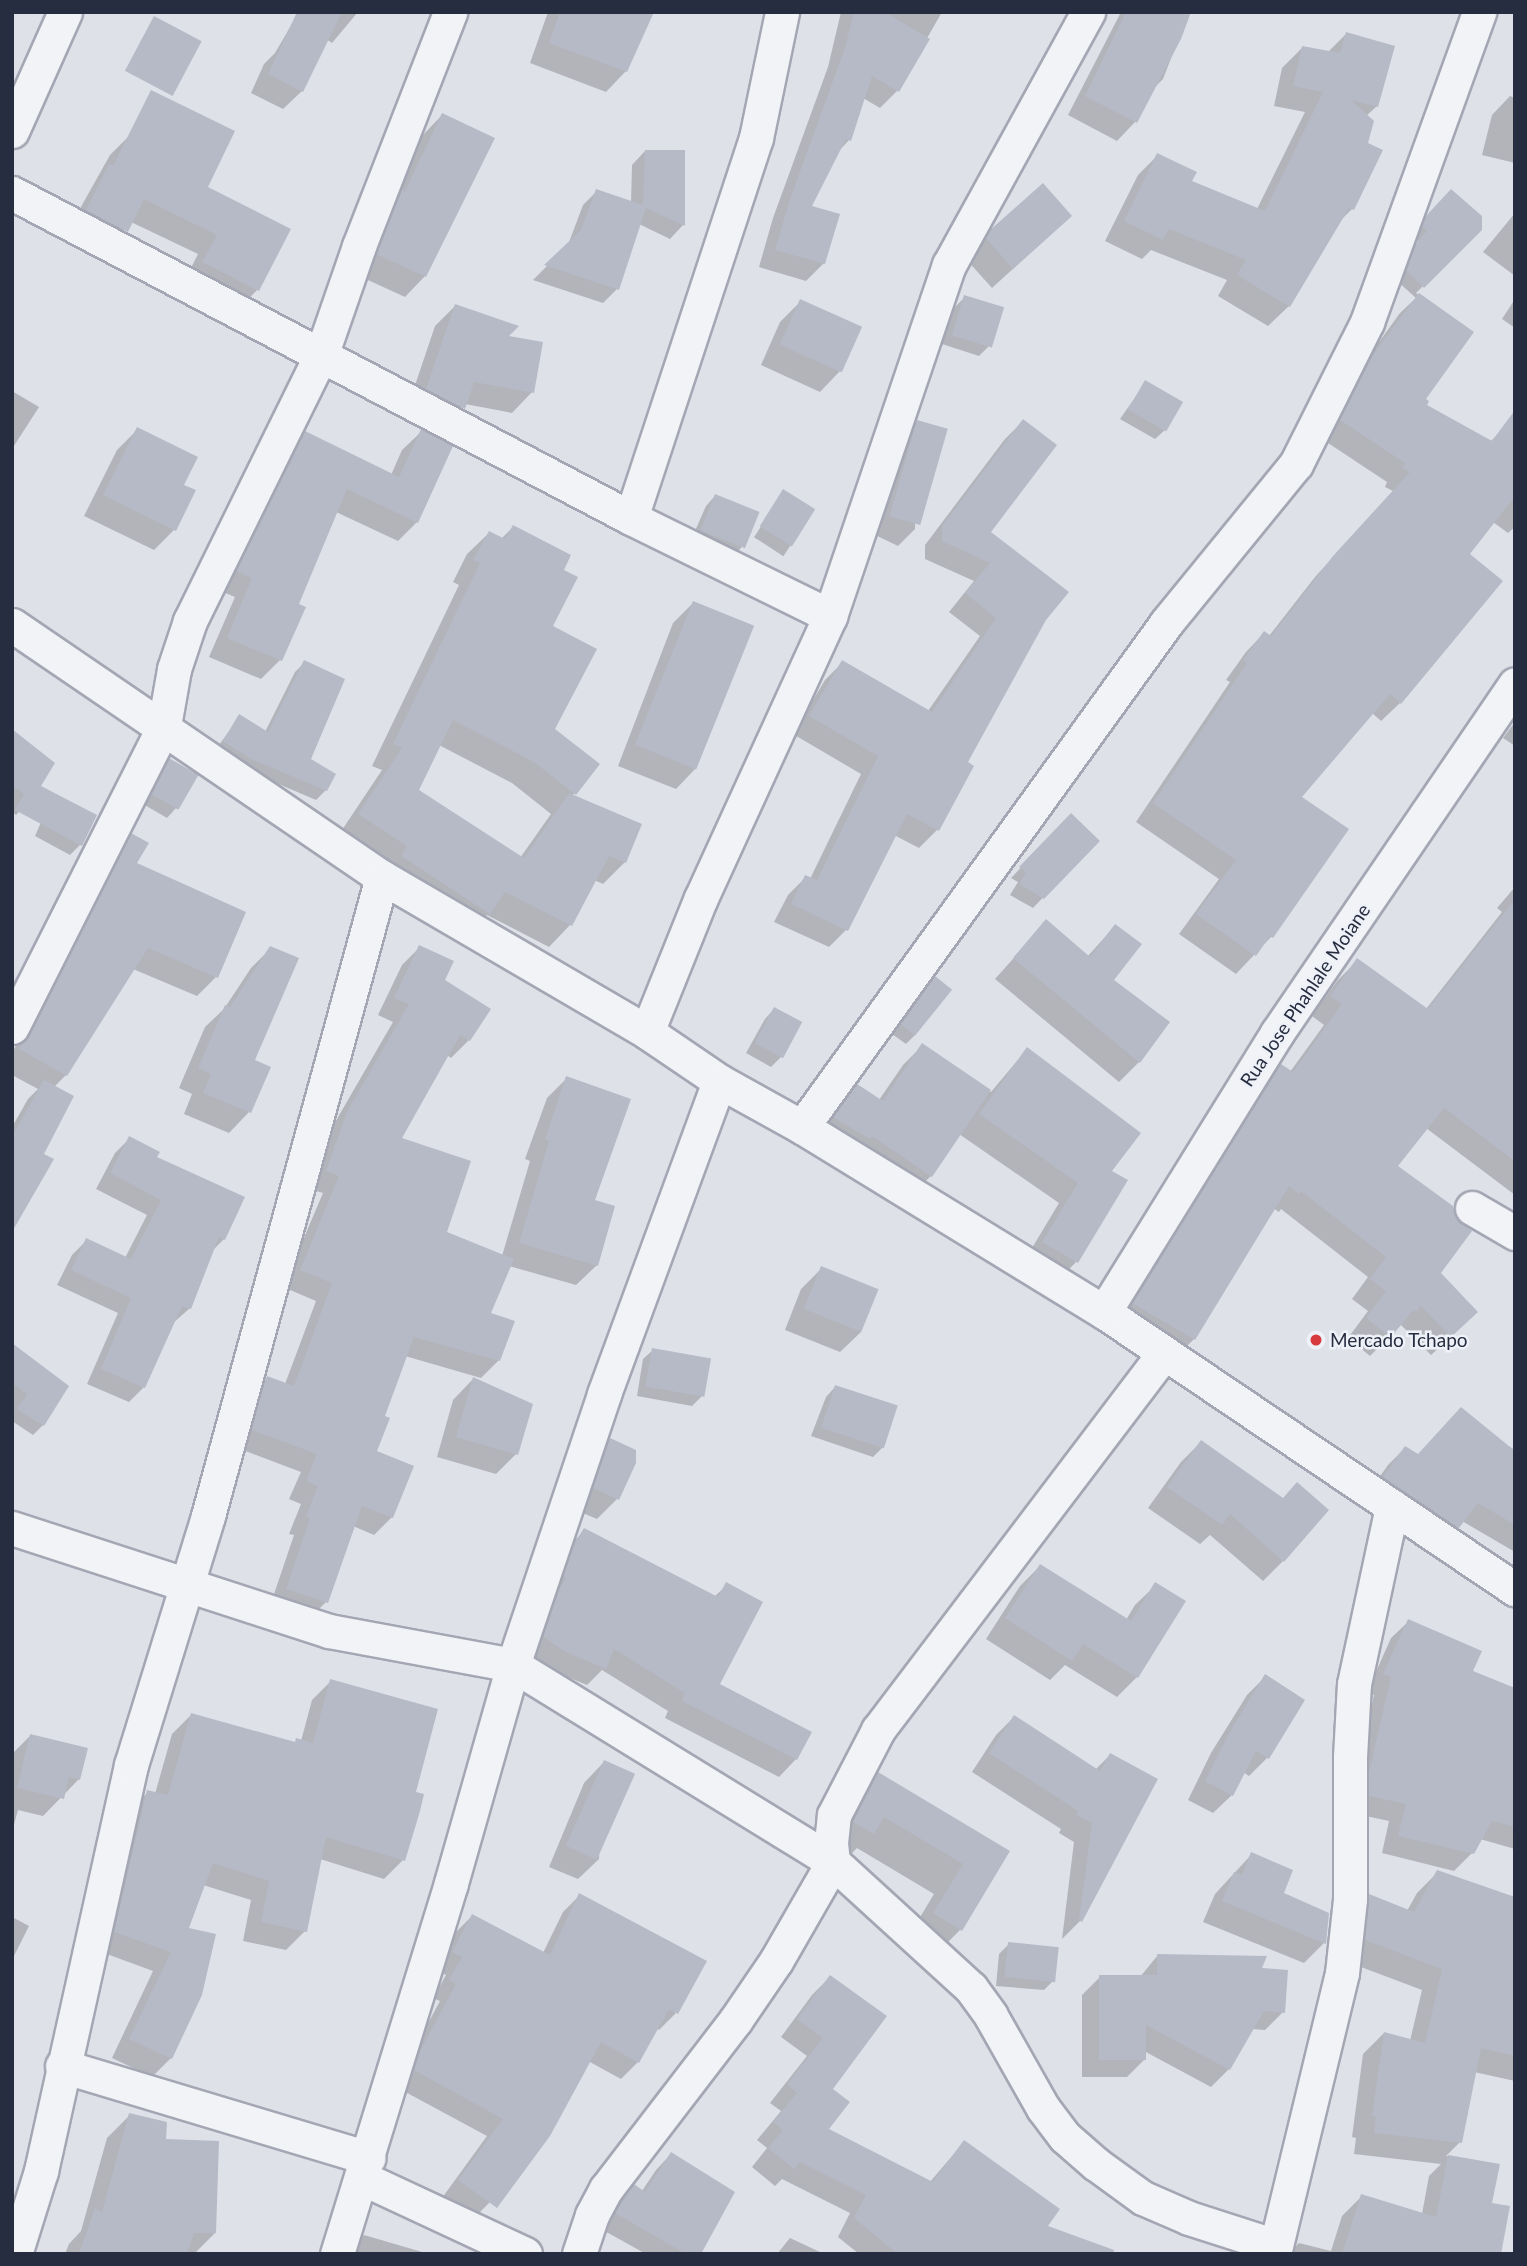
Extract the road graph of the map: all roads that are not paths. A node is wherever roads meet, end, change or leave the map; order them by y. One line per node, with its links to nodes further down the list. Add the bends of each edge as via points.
1 (65, 12): 6 (street)
2 (450, 12): 8 (street)
3 (782, 12): 9 (street, via 756,138)
4 (1088, 12): 10 (street, via 949,265)
5 (1479, 12): 18 (street, via 1367,322 1296,464 1160,631)
6 (12, 131)
7 (12, 193): 8 (street)
8 (322, 353): 9 (street); 13 (street, via 190,621 174,669)
9 (631, 518): 10 (street)
10 (830, 616): 16 (street, via 701,898)
11 (12, 625): 13 (street)
12 (1515, 684): 21 (street, Rua Jose Phahlale Moiane, via 1277,1033)
13 (164, 726): 14 (street); 15 (street)
14 (382, 877): 16 (street); 25 (street)
15 (12, 1027)
16 (647, 1032): 17 (street)
17 (719, 1081): 18 (street); 27 (street, via 604,1394)
18 (802, 1127): 21 (street)
19 (1472, 1208): 20 (street)
20 (1515, 1233)
21 (1104, 1312): 22 (street)
22 (1164, 1353): 23 (street); 28 (street, via 878,1730 834,1815)
23 (1392, 1506): 26 (street); 31 (street, via 1354,1684 1350,1899 1342,1973)
24 (12, 1528): 25 (street)
25 (188, 1582): 27 (street, via 329,1630); 29 (street, via 131,1765)
26 (1515, 1589)
27 (513, 1665): 28 (street); 30 (street)
28 (833, 1862): 31 (street, via 971,1988 1065,2137 1143,2198); 35 (street, via 742,2011 606,2189)
29 (62, 2066): 30 (street); 32 (street, via 41,2171)
30 (365, 2168): 33 (street); 34 (street)
31 (1275, 2250)
32 (15, 2254)
33 (337, 2254)
34 (525, 2254)
35 (579, 2254)

